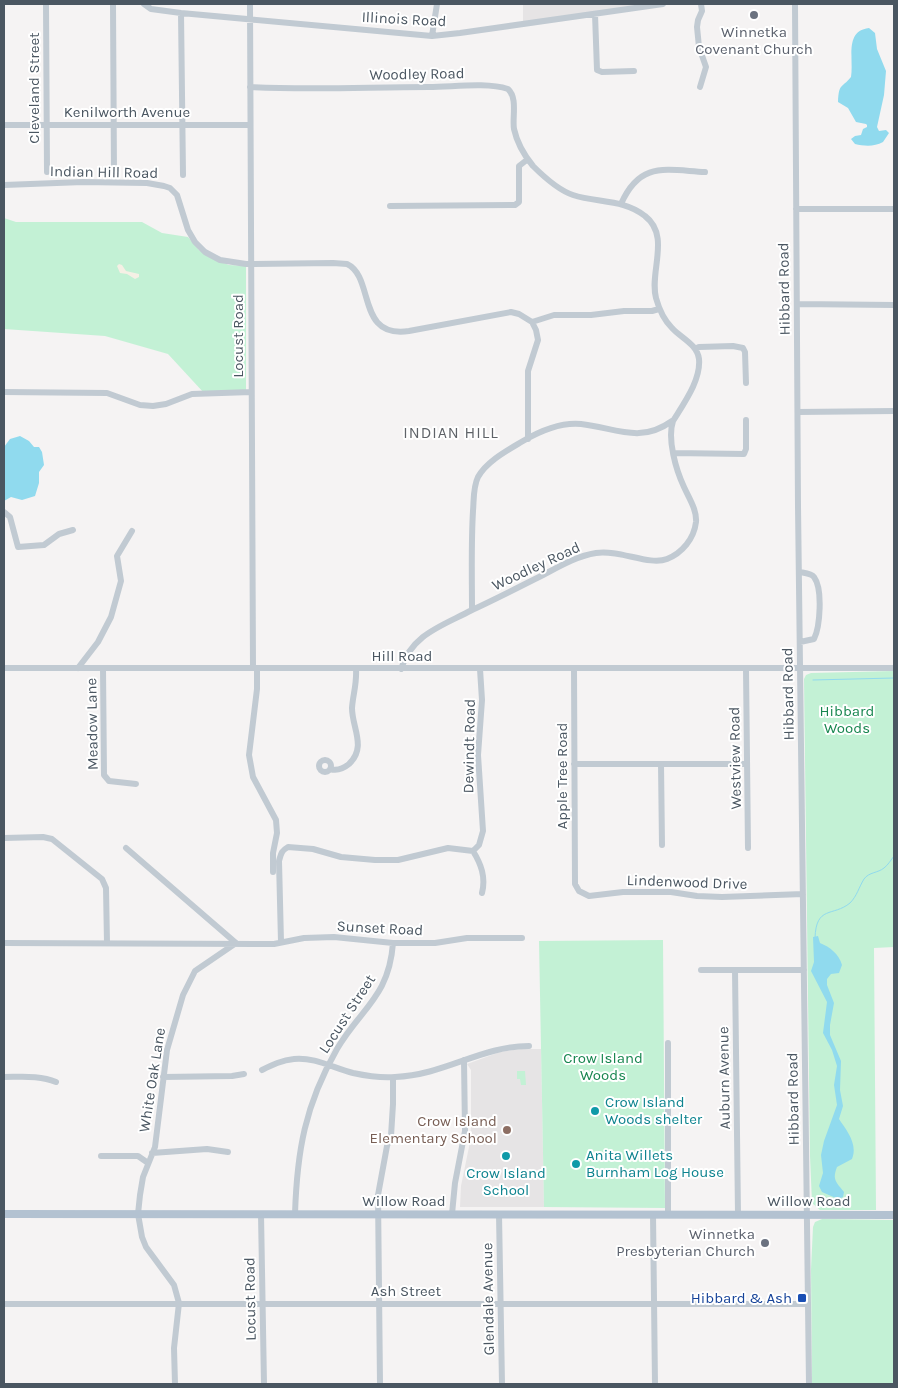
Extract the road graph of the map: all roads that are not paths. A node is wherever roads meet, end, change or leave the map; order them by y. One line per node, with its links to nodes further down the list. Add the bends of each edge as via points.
1 (46, 4): 17 (street, Cleveland Street)
2 (113, 4): 18 (street)
3 (144, 4): 9 (street, Illinois Road, via 151,9)
4 (250, 4): 11 (street, Locust Road)
5 (437, 4): 12 (street)
6 (663, 4): 10 (street, Illinois Road)
7 (701, 4): 15 (street, via 698,47 706,67)
8 (795, 4): 29 (street, Hibbard Road)
9 (181, 14): 11 (street, Illinois Road); 19 (street)
10 (595, 14): 12 (street, Illinois Road); 13 (street, via 596,70)
11 (250, 20): 12 (street, Illinois Road); 14 (street, Locust Road)
12 (432, 36)
13 (634, 71)
14 (250, 87): 20 (street, Locust Road); 21 (street, Woodley Road, via 505,88 512,94 514,131)
15 (700, 87)
16 (4, 125): 17 (street, Kenilworth Avenue)
17 (46, 125): 18 (street, Kenilworth Avenue); 22 (street, Cleveland Street)
18 (114, 125): 19 (street, Kenilworth Avenue); 25 (street)
19 (182, 125): 20 (street, Kenilworth Avenue); 24 (street)
20 (250, 125): 31 (street, Locust Road)
21 (528, 159): 27 (street, Woodley Road, via 565,192); 28 (street, via 519,166 518,204)
22 (47, 172)
23 (705, 172): 27 (street, via 666,169 645,174 632,184)
24 (183, 175)
25 (114, 176)
26 (4, 185): 31 (street, Indian Hill Road, via 82,182 164,186 177,195 190,236 199,247 228,263)
27 (621, 204): 34 (street, Woodley Road, via 643,214 655,227 658,244 655,294)
28 (390, 206)
29 (796, 209): 30 (street); 32 (street, Hibbard Road)
30 (894, 209)
31 (251, 264): 35 (street, via 333,263 350,266 359,275 372,314 384,327 395,331 511,312); 39 (street, Locust Road)
32 (797, 304): 33 (street); 41 (street, Hibbard Road)
33 (894, 304)
34 (660, 309): 35 (street, via 548,316); 36 (street, Woodley Road, via 673,330)
35 (532, 322): 44 (street, via 538,340 528,364)
36 (695, 349): 37 (street, via 743,348); 42 (street, Woodley Road, via 699,362 695,382)
37 (746, 383)
38 (4, 392): 39 (street, via 107,393 140,405 153,406 192,394)
39 (251, 392): 55 (street, Locust Road)
40 (894, 411): 41 (street)
41 (798, 412): 49 (street, Hibbard Road)
42 (673, 420): 44 (street, Woodley Road, via 645,434 570,424); 45 (street, Woodley Road)
43 (746, 420): 45 (street, via 744,454)
44 (528, 439): 50 (street, Woodley Road, via 490,464 476,483)
45 (673, 453): 50 (street, Woodley Road, via 696,516 692,536 678,553 658,561 608,552 585,555)
46 (4, 512): 47 (street, via 10,517 18,547 44,545 59,534)
47 (73, 530)
48 (132, 530): 53 (street, via 117,556 121,581 111,616 98,642)
49 (799, 572): 51 (street, Hibbard Road); 51 (street, via 815,578 819,600 814,640)
50 (472, 610): 56 (street, Woodley Road, via 416,641)
51 (800, 642): 62 (street, Hibbard Road)
52 (4, 668): 53 (street, Hill Road)
53 (78, 668): 54 (street, Hill Road)
54 (103, 668): 55 (street, Hill Road); 67 (street, Meadow Lane, via 104,775 109,780)
55 (255, 668): 59 (street, Hill Road); 73 (street, Locust Road, via 257,689 249,755 253,777 276,820)
56 (401, 668): 59 (street, Hill Road); 60 (street, Hill Road)
57 (574, 668): 60 (street, Hill Road); 61 (street, Hill Road); 63 (street, Apple Tree Road)
58 (894, 668): 62 (street, Hill Road)
59 (356, 669): 66 (street, via 352,709 358,748 346,766)
60 (480, 669): 72 (street, Dewindt Road, via 482,700 478,755 483,831 479,845)
61 (746, 669): 62 (street, Hill Road); 65 (street, Westview Road)
62 (800, 669): 76 (street, Hibbard Road)
63 (574, 764): 64 (street); 74 (street, Apple Tree Road)
64 (661, 764): 65 (street); 69 (street)
65 (747, 764): 71 (street, Westview Road)
66 (330, 769)
67 (136, 784)
68 (4, 838): 80 (street, via 52,839 102,878 106,888)
69 (662, 845)
70 (126, 848): 81 (street)
71 (748, 848)
72 (473, 851): 75 (street, via 484,877); 78 (street, via 448,848 398,860 375,860 288,847 281,852 279,861)
73 (273, 872)
74 (575, 884): 76 (street, Lindenwood Drive, via 579,891 589,896 623,892 722,897)
75 (482, 893)
76 (803, 894): 85 (street, Hibbard Road)
77 (522, 938): 82 (street, Sunset Road)
78 (281, 942): 81 (street, Sunset Road); 82 (street, Sunset Road, via 334,937)
79 (4, 943): 80 (street, Sunset Road)
80 (107, 943): 81 (street, Sunset Road)
81 (236, 943): 93 (street, White Oak Lane, via 195,971 173,1024)
82 (393, 943): 89 (street, Locust Street, via 391,965 381,990 344,1038)
83 (701, 970): 84 (street)
84 (735, 970): 85 (street); 109 (street, Auburn Avenue)
85 (804, 970): 110 (street, Hibbard Road)
86 (668, 1043): 108 (street)
87 (529, 1046): 88 (street, via 500,1049)
88 (464, 1060): 94 (street, via 434,1072); 105 (street, via 464,1131)
89 (329, 1065): 90 (street, via 296,1058); 94 (street, via 364,1075); 103 (street, Locust Street, via 310,1108 301,1141)
90 (262, 1070)
91 (244, 1074): 93 (street)
92 (4, 1077): 95 (street, via 48,1078)
93 (163, 1077): 97 (street, White Oak Lane)
94 (393, 1078): 104 (street, via 392,1123 378,1195)
95 (56, 1082)
96 (228, 1152): 97 (street, via 207,1148)
97 (152, 1153): 99 (street, White Oak Lane)
98 (101, 1156): 99 (street, via 138,1156)
99 (148, 1163): 101 (street, White Oak Lane)
100 (4, 1214): 101 (main road, Willow Road)
101 (138, 1214): 102 (main road, Willow Road); 112 (street, White Oak Lane, via 146,1248 174,1285)
102 (261, 1214): 103 (main road, Willow Road); 113 (street, Locust Road)
103 (295, 1214): 104 (main road, Willow Road)
104 (378, 1214): 105 (main road, Willow Road); 116 (street)
105 (452, 1214): 106 (main road, Willow Road)
106 (499, 1214): 107 (main road, Willow Road); 114 (street, Glendale Avenue)
107 (653, 1214): 108 (main road, Willow Road); 117 (street)
108 (668, 1214): 109 (main road, Willow Road)
109 (738, 1214): 110 (main road, Willow Road)
110 (807, 1214): 111 (main road, Willow Road); 118 (street, Hibbard Road)
111 (894, 1214)
112 (179, 1303): 113 (street, Ash Street); 115 (street, Ash Street); 119 (street, via 174,1348)
113 (262, 1303): 116 (street, Ash Street); 120 (street, Locust Road)
114 (500, 1303): 116 (street, Ash Street); 117 (street, Ash Street); 122 (street, Glendale Avenue)
115 (4, 1304)
116 (379, 1304): 121 (street)
117 (654, 1304): 118 (street, Ash Street); 123 (street)
118 (808, 1304): 124 (street, Hibbard Road)
119 (175, 1384)
120 (264, 1384)
121 (380, 1384)
122 (502, 1384)
123 (655, 1384)
124 (809, 1384)

